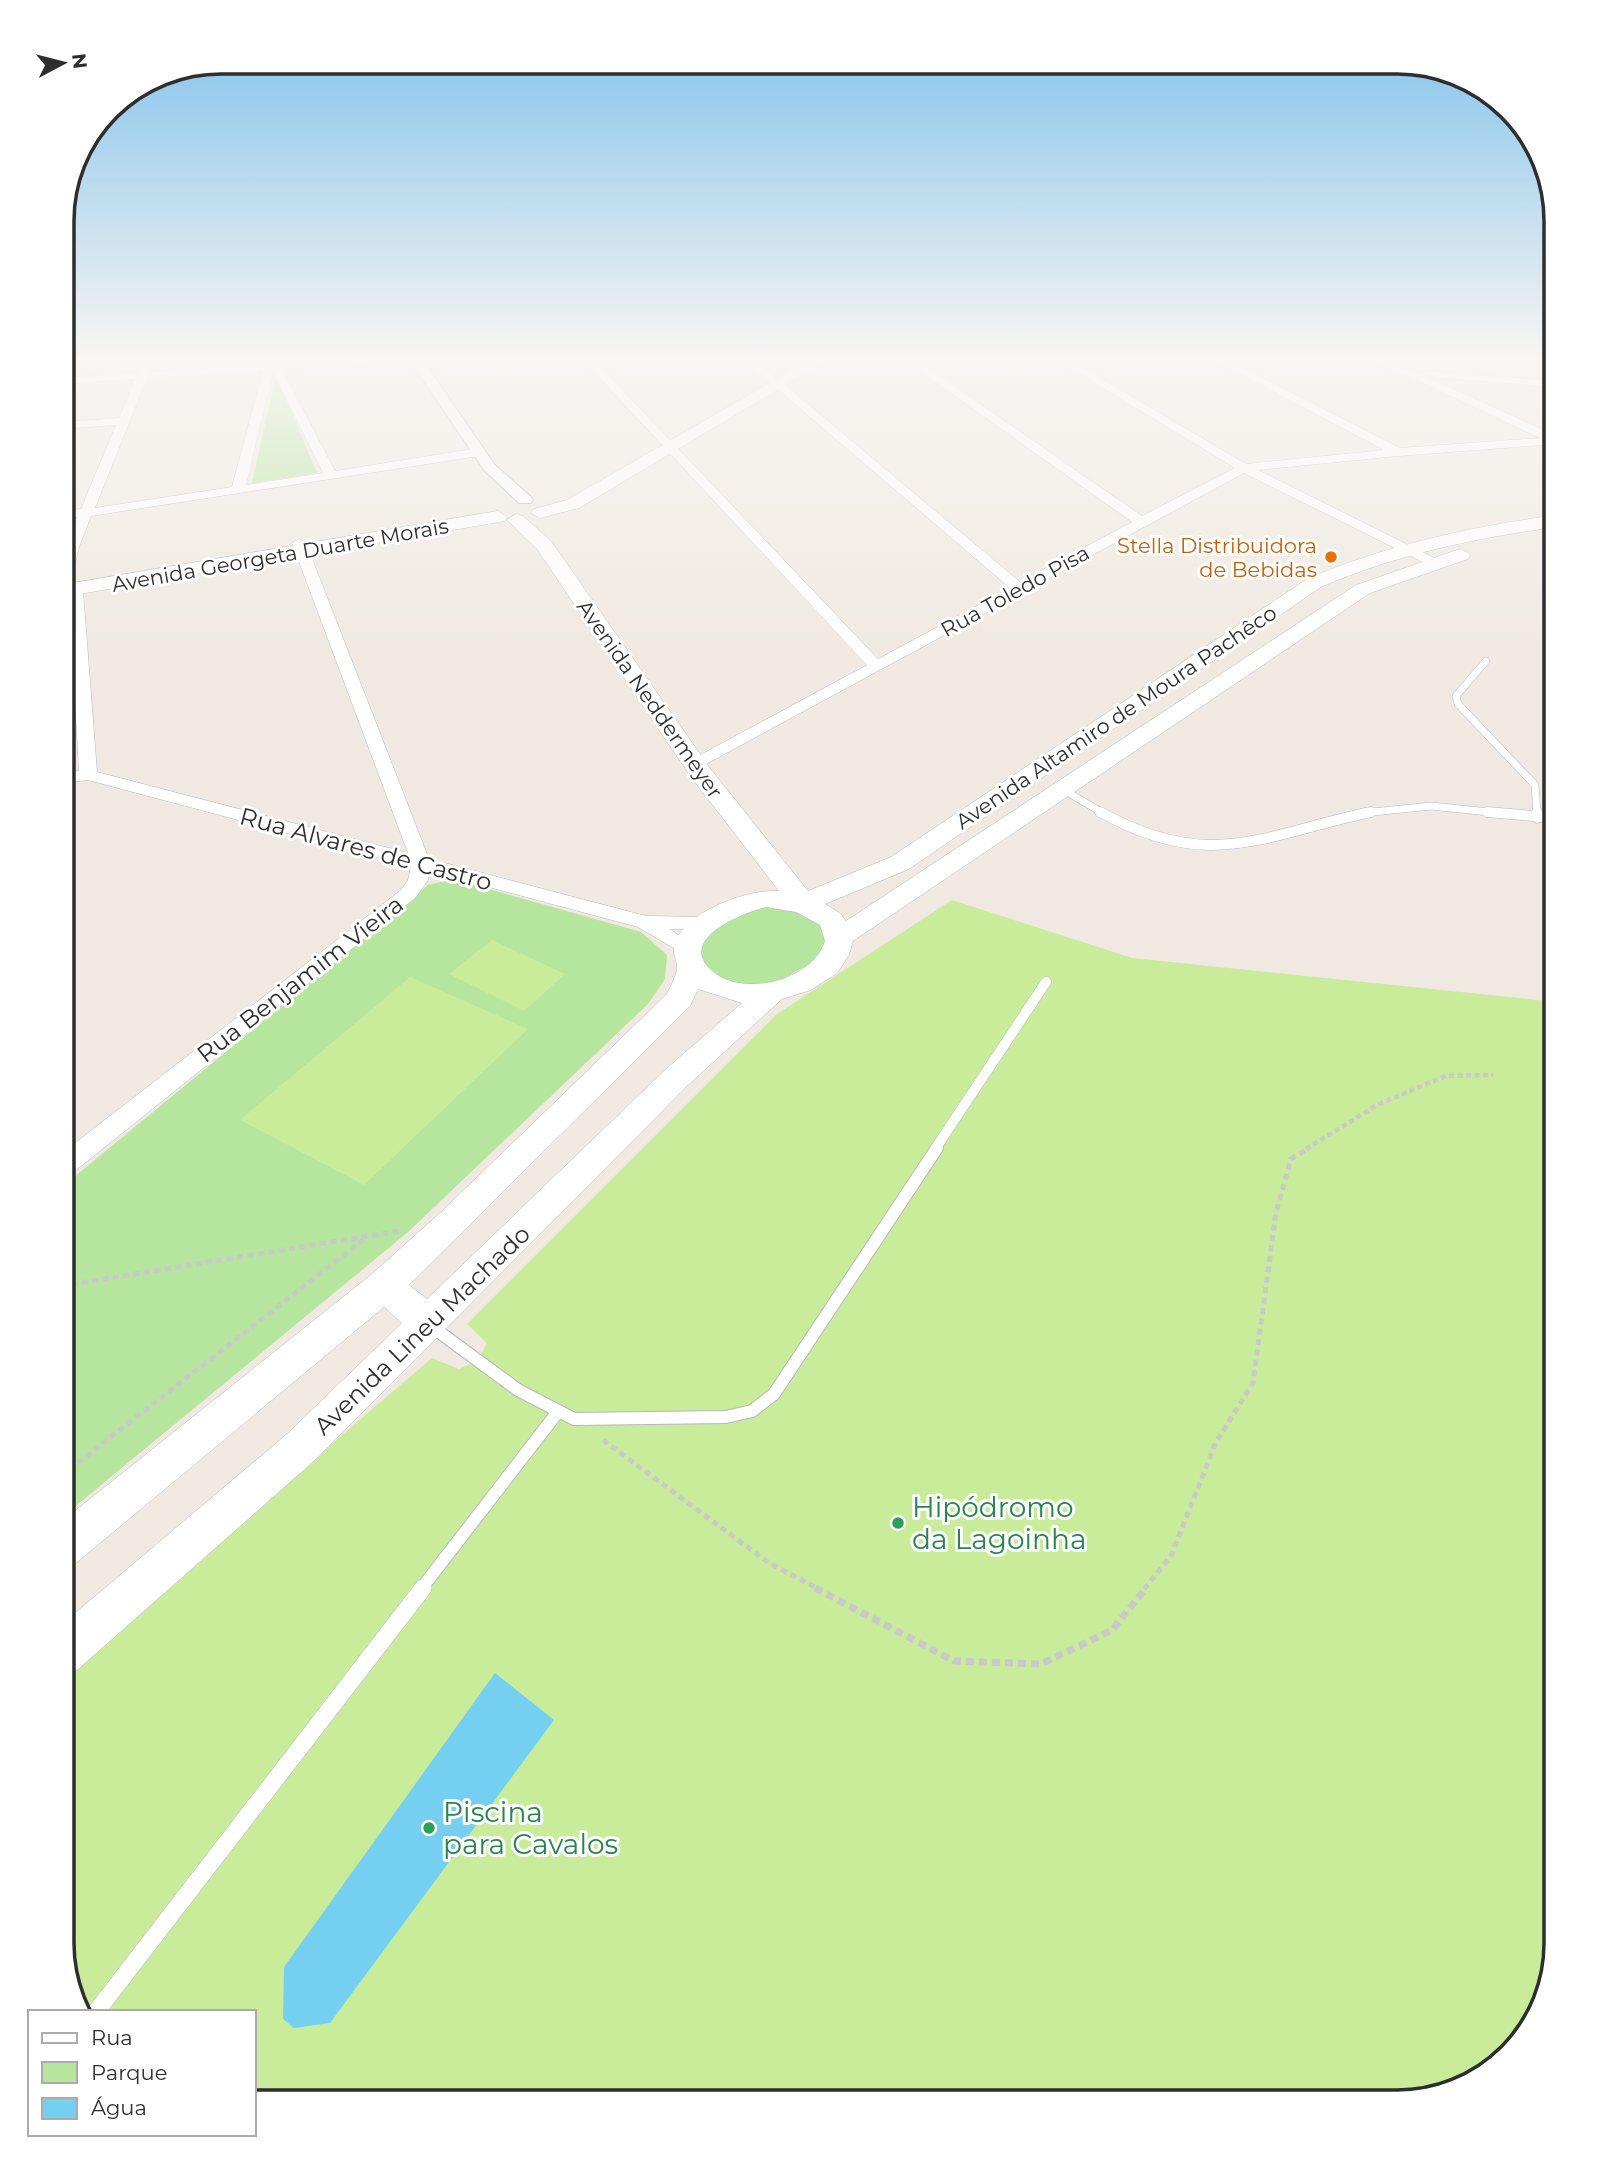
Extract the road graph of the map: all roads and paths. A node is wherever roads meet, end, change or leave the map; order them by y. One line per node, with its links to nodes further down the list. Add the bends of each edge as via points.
1 (108, 460): 18 (street)
2 (246, 460): 15 (street)
3 (322, 460): 14 (street)
4 (430, 460): 14 (street)
5 (484, 460): 12 (street, Avenida Neddermeyer)
6 (639, 460): 16 (main road, Avenida Georgeta Duarte Morais, via 573,504)
7 (681, 460): 32 (street)
8 (867, 460): 29 (street)
9 (1052, 460): 20 (street)
10 (1230, 460): 13 (street)
11 (1321, 460): 13 (street, Rua Toledo Pisa)
12 (489, 467): 16 (street, Avenida Neddermeyer); 17 (street, Avenida Neddermeyer)
13 (1244, 468): 20 (street, Rua Toledo Pisa); 26 (street)
14 (331, 476): 15 (street)
15 (238, 490): 18 (street)
16 (533, 508): 17 (main road, Avenida Georgeta Duarte Morais); 24 (main road, Avenida Neddermeyer)
17 (503, 512): 24 (main road, Avenida Neddermeyer); 25 (main road, Avenida Georgeta Duarte Morais)
18 (87, 513): 19 (street); 22 (street)
19 (74, 514)
20 (1141, 522): 29 (street, Rua Toledo Pisa)
21 (1544, 523): 26 (main road, Avenida Altamiro de Moura Pachêco)
22 (74, 535)
23 (1544, 538): 27 (main road, Avenida Altamiro de Moura Pachêco)
24 (544, 545): 33 (main road, Avenida Neddermeyer)
25 (301, 547): 28 (main road, Avenida Georgeta Duarte Morais); 40 (street)
26 (1405, 548): 27 (street); 42 (main road, Avenida Altamiro de Moura Pachêco, via 1314,583 900,863)
27 (1433, 563): 36 (main road, Avenida Altamiro de Moura Pachêco, via 1363,589)
28 (74, 585)
29 (1020, 589): 32 (street, Rua Toledo Pisa)
30 (74, 655): 34 (street)
31 (1486, 661): 37 (lane, via 1456,696 1458,704 1535,785)
32 (876, 666): 33 (street, Rua Toledo Pisa)
33 (695, 765): 39 (main road, Avenida Neddermeyer)
34 (88, 775): 35 (street); 40 (street, Rua Alvares de Castro)
35 (74, 777)
36 (1062, 789): 37 (lane, via 1094,810 1189,846 1255,842 1369,811 1414,806); 45 (main road, Avenida Altamiro de Moura Pachêco)
37 (1538, 818): 38 (lane)
38 (1544, 818)
39 (757, 851): 41 (main road, via 756,886); 42 (main road, Avenida Neddermeyer)
40 (421, 863): 43 (street, Rua Alvares de Castro); 50 (street, Rua Benjamim Vieira, via 418,880 408,894)
41 (748, 902): 42 (main road); 44 (main road)
42 (802, 903): 45 (main road, via 827,917)
43 (645, 922): 44 (street, Rua Alvares de Castro); 46 (street, Rua Alvares de Castro)
44 (707, 923): 46 (main road, via 694,935)
45 (839, 937): 48 (main road, via 835,955 821,971)
46 (690, 958): 48 (main road, via 702,978 732,992); 54 (main road, via 680,999)
47 (1046, 982): 57 (lane, via 774,1394 752,1411 726,1417)
48 (771, 993): 55 (main road, Avenida Lineu Machado, via 676,1078)
49 (1493, 1075): 57 (path, via 1446,1076 1379,1104 1290,1159 1276,1212 1254,1383 1216,1442 1171,1556 1112,1630 1041,1664 954,1661 769,1563)
50 (74, 1158)
51 (404, 1231): 52 (path)
52 (368, 1236): 53 (path); 58 (path)
53 (74, 1284)
54 (385, 1285): 55 (main road); 59 (main road)
55 (429, 1324): 56 (lane); 60 (main road, Avenida Lineu Machado, via 301,1447)
56 (557, 1413): 57 (lane); 61 (lane)
57 (574, 1419)
58 (74, 1466)
59 (74, 1538)
60 (74, 1643)
61 (98, 2010)

